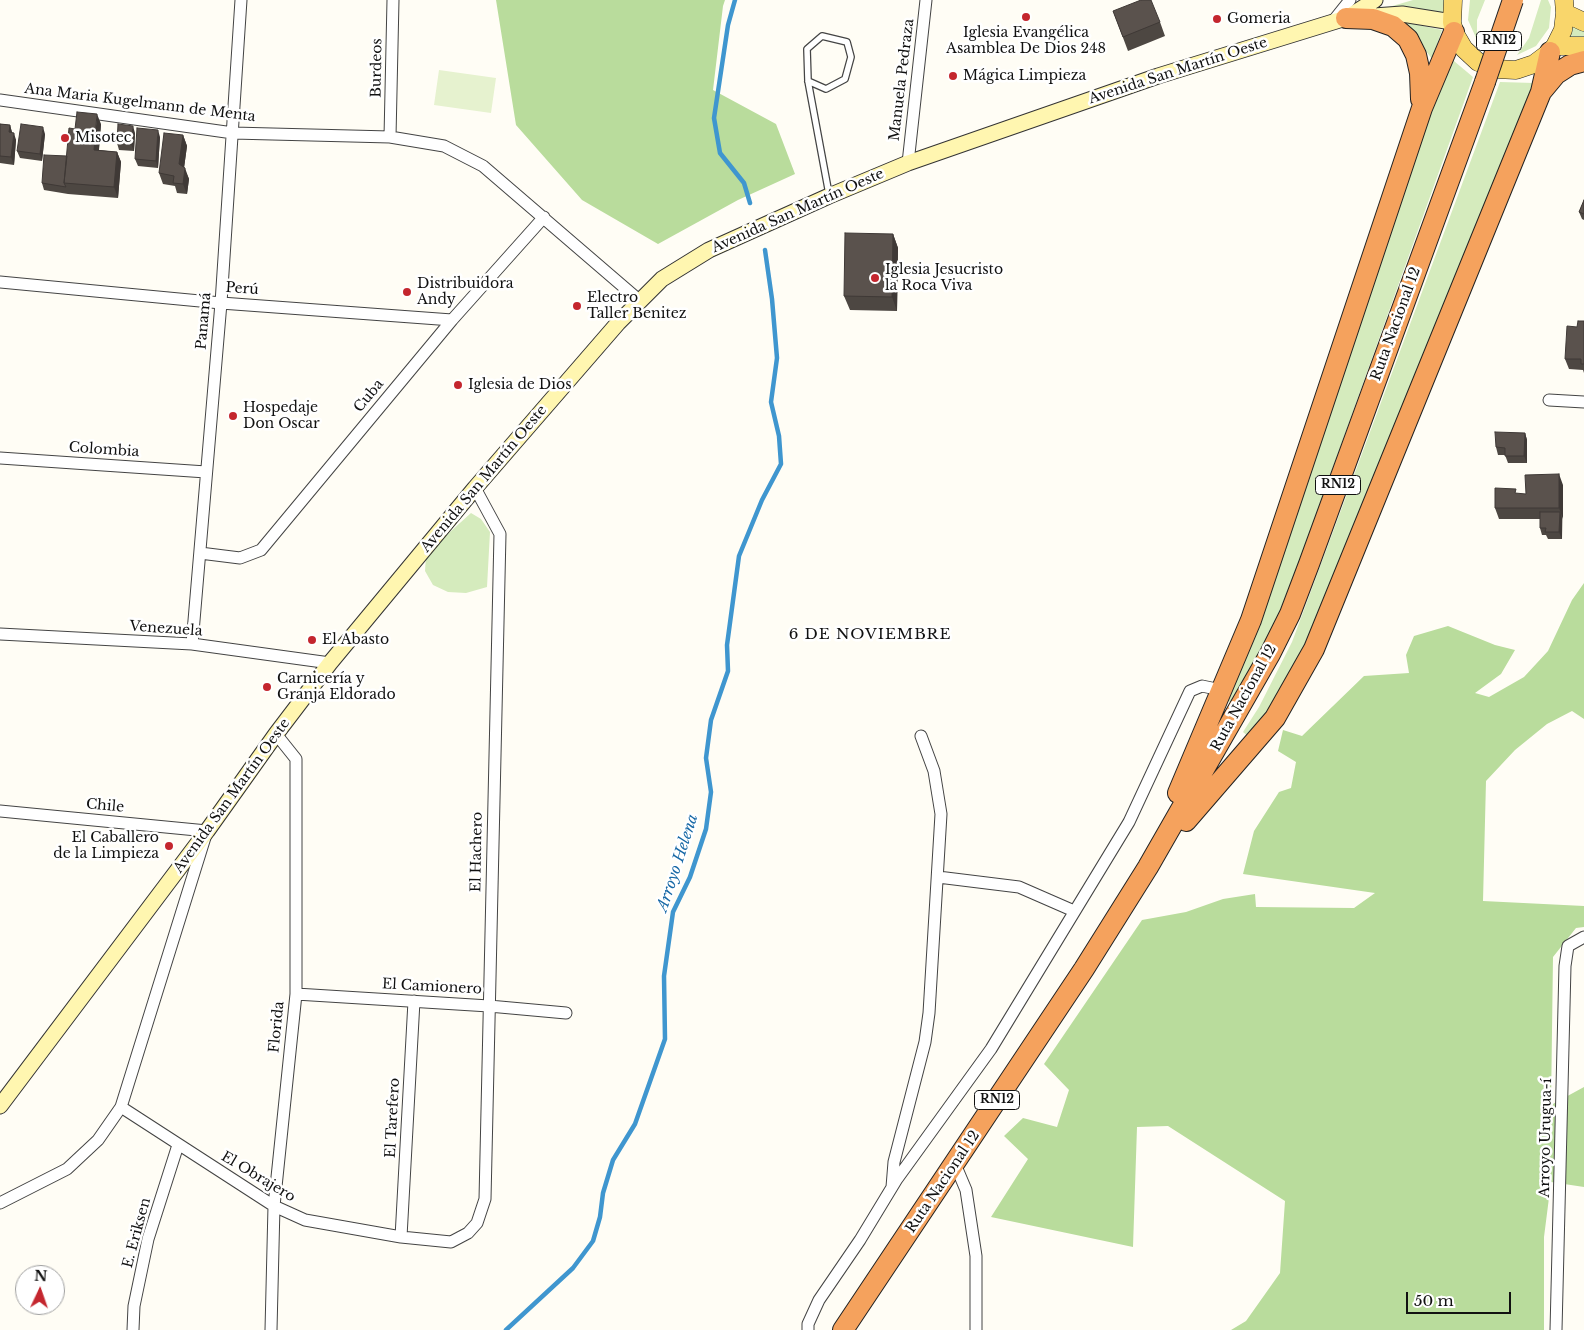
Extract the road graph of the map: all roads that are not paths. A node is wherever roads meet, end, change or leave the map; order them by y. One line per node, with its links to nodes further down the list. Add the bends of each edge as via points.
1 (241, 0): 18 (street, Panamá)
2 (393, 0): 19 (street, Burdeos)
3 (926, 0): 20 (street, Manuela Pedraza)
4 (1375, 0): 8 (main road)
5 (1453, 0): 10 (main road)
6 (1513, 0): 41 (highway, Ruta Nacional 12 / RN12, bridge, via 1290,614)
7 (1565, 6): 9 (main road); 12 (main road, via 1563,30)
8 (1343, 13): 10 (main road, via 1402,14); 17 (highway, via 1373,18 1393,26 1408,39 1420,73); 20 (main road, Avenida San Martín Oeste)
9 (1584, 22)
10 (1453, 27): 12 (main road, via 1464,49 1478,62 1496,69 1516,70 1534,64); 17 (highway)
11 (1584, 46): 12 (main road)
12 (1552, 49): 15 (highway)
13 (1584, 61): 15 (highway, via 1556,74)
14 (808, 81): 14 (lane, via 806,48 822,36 847,42 851,58 845,79 826,89); 21 (lane)
15 (1541, 92): 41 (highway, via 1314,649 1275,718)
16 (0, 100): 18 (street, Ana Maria Kugelmann de Menta)
17 (1422, 108): 36 (highway, via 1251,620)
18 (233, 132): 19 (street, Ana Maria Kugelmann de Menta); 25 (street, Panamá)
19 (390, 137): 22 (street, Ana Maria Kugelmann de Menta, via 444,146 483,166)
20 (908, 163): 21 (main road, Avenida San Martín Oeste)
21 (829, 196): 24 (main road, Avenida San Martín Oeste, via 709,250 662,279)
22 (544, 217): 24 (street, Ana Maria Kugelmann de Menta); 26 (street, Cuba)
23 (0, 282): 25 (street, Perú)
24 (640, 301): 31 (main road, Avenida San Martín Oeste)
25 (220, 303): 26 (street, Perú); 30 (street, Panamá)
26 (452, 320): 32 (street, Cuba, via 260,550 240,558)
27 (1549, 400): 28 (street)
28 (1584, 402)
29 (0, 458): 30 (street, Colombia)
30 (206, 472): 32 (street, Panamá)
31 (475, 488): 35 (main road, Avenida San Martín Oeste); 47 (street, El Hachero, via 500,534)
32 (200, 553): 34 (street, Panamá)
33 (0, 634): 34 (street, Venezuela)
34 (192, 644): 35 (street, Venezuela)
35 (330, 663): 37 (main road, Avenida San Martín Oeste)
36 (1221, 690): 41 (highway); 43 (street, via 1202,686 1190,691 1129,822)
37 (276, 734): 40 (main road, Avenida San Martín Oeste); 45 (street, Florida, via 296,759)
38 (921, 736): 42 (street, via 934,770 942,814)
39 (0, 811): 40 (street, Chile)
40 (207, 831): 49 (main road, Avenida San Martín Oeste); 50 (street)
41 (1148, 867): 52 (highway, Ruta Nacional 12 / RN12)
42 (938, 877): 43 (street, via 1019,887); 53 (street, via 925,1042 894,1162)
43 (1074, 911): 53 (street, via 991,1049)
44 (1584, 937): 63 (street, Arroyo Urugua-í, via 1568,946 1565,966)
45 (296, 994): 46 (street, El Camionero); 55 (street, Florida)
46 (414, 1001): 47 (street, El Camionero); 57 (street, El Tarefero)
47 (489, 1006): 48 (street, El Camionero); 56 (street, El Hachero, via 485,1199)
48 (566, 1013)
49 (0, 1106)
50 (121, 1107): 51 (street, El Obrajero); 54 (street, via 98,1140 66,1169)
51 (178, 1145): 55 (street, El Obrajero); 58 (street, E. Eriksen, via 148,1239 134,1306)
52 (955, 1164): 61 (highway, Ruta Nacional 12 / RN12); 62 (street, via 966,1190 976,1256)
53 (891, 1189): 60 (street, via 819,1300)
54 (0, 1203)
55 (274, 1206): 57 (street, El Obrajero, via 305,1220); 59 (street, Florida)
56 (477, 1223): 57 (street, El Obrajero, via 468,1233 451,1242)
57 (401, 1237)
58 (133, 1330)
59 (271, 1330)
60 (808, 1330)
61 (843, 1330)
62 (976, 1330)
63 (1556, 1330)

